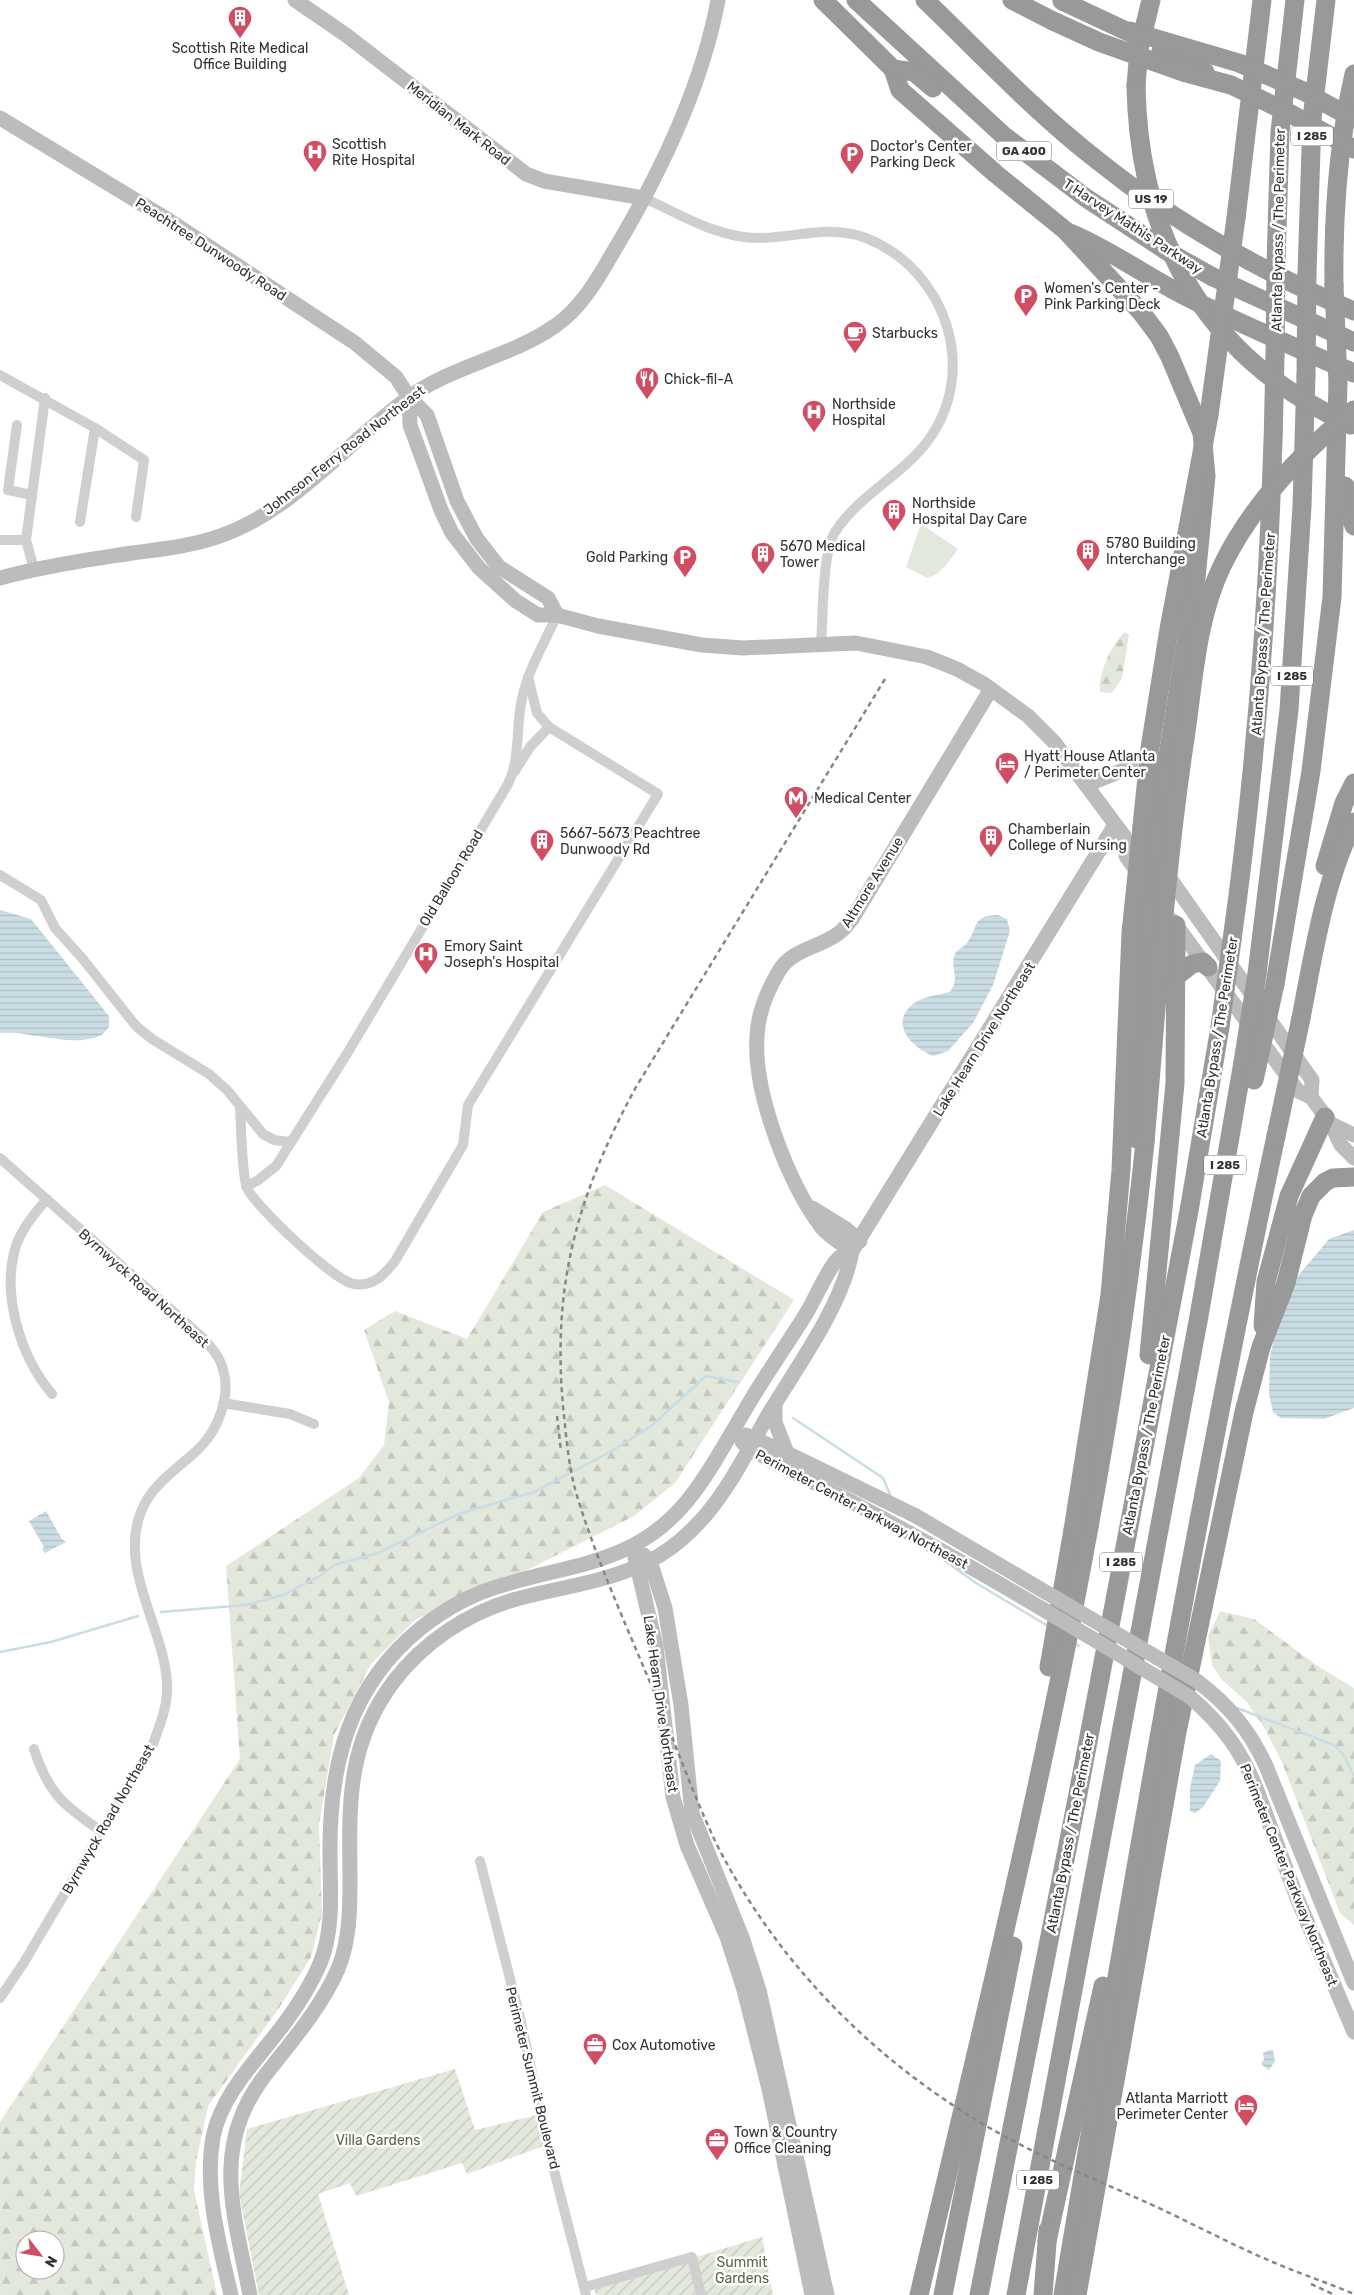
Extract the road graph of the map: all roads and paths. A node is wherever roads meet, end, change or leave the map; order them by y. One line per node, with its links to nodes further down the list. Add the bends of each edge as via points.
1 (295, 0): 19 (main road, Meridian Mark Road, via 346,35 526,174 544,181)
2 (718, 0): 19 (main road, Johnson Ferry Road Northeast, via 691,96)
3 (823, 0): 13 (highway)
4 (856, 0): 21 (highway, T Harvey Mathis Parkway / GA 400, via 1010,141 1086,198)
5 (925, 0): 22 (highway, GA 400, via 1016,89 1097,161 1200,233 1287,282)
6 (1012, 0): 15 (highway, bridge, via 1099,42 1182,72)
7 (1151, 0): 30 (highway, US 19, bridge, via 1139,49 1137,127 1142,166 1167,246 1199,302 1239,350 1264,372)
8 (1262, 0): 96 (highway, bridge, via 1209,414 1168,629 1150,748 1131,933 1121,1170 1110,1295 1073,1530 1026,1783 940,2171)
9 (1295, 0): 73 (highway, Atlanta Bypass / The Perimeter / I 285, bridge, via 1280,132 1273,481 1263,657 1249,808 1220,1027 1194,1184)
10 (1326, 0): 58 (highway, Atlanta Bypass / The Perimeter / I 285, bridge, via 1312,119 1302,515 1289,710 1257,974)
11 (1061, 1): 12 (highway, bridge)
12 (1130, 31): 15 (highway, bridge, via 1182,62); 17 (highway, bridge, via 1239,63 1303,91)
13 (893, 69): 20 (highway, via 900,90); 21 (highway, via 914,72 1042,179)
14 (1354, 74): 30 (highway, bridge, via 1339,161 1333,230 1338,384)
15 (1231, 85): 18 (highway, bridge)
16 (0, 118): 26 (main road, Peachtree Dunwoody Road, via 170,220 355,343 396,377)
17 (1354, 119)
18 (1354, 149)
19 (644, 198): 26 (main road, Johnson Ferry Road Northeast, via 588,296 557,324 536,338 432,382); 41 (street, via 698,224 743,237 826,230 866,238 910,265 927,283 941,307 952,361 952,385 946,407 918,452 850,514 836,531 828,553)
20 (1066, 232): 24 (highway, via 1097,244 1187,297); 69 (highway, bridge, via 1141,312 1159,336 1202,433 1206,476 1204,514 1166,769 1147,931 1136,1152)
21 (1170, 253): 23 (highway, T Harvey Mathis Parkway / GA 400, via 1211,276)
22 (1354, 311)
23 (1354, 342)
24 (1354, 373)
25 (0, 375): 27 (street)
26 (409, 397): 38 (main road, Johnson Ferry Road Northeast, via 309,481 249,524 222,536 182,546); 40 (main road, via 410,425 441,510 464,551 516,601 538,615)
27 (45, 398): 31 (street); 32 (street)
28 (1354, 410): 69 (highway, bridge, via 1290,468 1253,515 1222,566 1207,602 1172,827 1145,1142 1132,1258)
29 (17, 425): 32 (street, via 8,490)
30 (1346, 425): 35 (highway, via 1342,442 1345,501); 58 (highway, bridge, via 1332,597 1311,772 1254,1080)
31 (95, 428): 33 (street, via 144,460); 34 (street)
32 (32, 495): 37 (street)
33 (136, 517)
34 (80, 522)
35 (1354, 526)
36 (0, 540): 37 (street)
37 (26, 540): 38 (street)
38 (34, 568): 39 (main road, Johnson Ferry Road Northeast)
39 (0, 578)
40 (557, 615): 41 (main road, via 606,628 702,645 743,648); 42 (street, Old Balloon Road)
41 (821, 644): 43 (main road, via 856,643 927,657 957,669)
42 (528, 677): 44 (street, via 537,713); 46 (street, Old Balloon Road)
43 (997, 693): 48 (main road, via 1028,716 1054,742); 67 (main road, Altmore Avenue, via 979,708 852,919 840,933 791,958 766,995 756,1036 767,1110 777,1143 810,1206 846,1229)
44 (549, 727): 46 (street, via 530,747); 65 (street, via 658,794 468,1104 464,1145 395,1261 377,1280 349,1283 321,1263 256,1202)
45 (1131, 767): 48 (main road)
46 (510, 778): 61 (street, Old Balloon Road, via 357,1037)
47 (1354, 782): 53 (highway, via 1327,858)
48 (1086, 785): 50 (main road)
49 (1354, 822): 53 (highway, via 1332,879)
50 (1119, 830): 52 (main road, via 1126,856); 56 (main road, via 1141,838 1312,1080); 67 (main road, Lake Hearn Drive Northeast)
51 (0, 875): 57 (street, via 41,900 55,928 136,1026 209,1074)
52 (1176, 925): 54 (main road); 55 (highway)
53 (1316, 941): 83 (highway, bridge, via 1246,1279)
54 (1208, 967): 55 (highway, via 1203,962 1192,964); 56 (main road, via 1298,1091)
55 (1174, 978): 73 (highway, via 1175,1083 1145,1383)
56 (1312, 1097): 59 (main road)
57 (240, 1108): 61 (street, via 264,1134 274,1140); 65 (street)
58 (1233, 1120): 88 (highway, Atlanta Bypass / The Perimeter / I 285)
59 (1328, 1120): 60 (main road); 63 (main road, via 1341,1145); 68 (highway, via 1289,1196 1266,1282)
60 (1354, 1135)
61 (290, 1142): 65 (street, Old Balloon Road, via 276,1166)
62 (0, 1158): 66 (street, Byrnwyck Road Northeast)
63 (1354, 1158)
64 (1354, 1177): 68 (highway, via 1333,1178 1311,1196 1286,1282)
65 (246, 1186)
66 (47, 1200): 70 (street, via 17,1243 11,1273 16,1320 25,1349 34,1370); 71 (street, Byrnwyck Road Northeast, via 203,1338 218,1358 224,1375 226,1390)
67 (856, 1246): 72 (main road, Lake Hearn Drive Northeast, via 835,1301); 75 (main road, Lake Hearn Drive Northeast, via 838,1258)
68 (1261, 1347): 102 (highway, via 1244,1412 1177,1732)
69 (1115, 1366): 81 (highway, bridge, via 1082,1562)
70 (52, 1394)
71 (223, 1403): 74 (street, via 290,1414); 82 (street, Byrnwyck Road Northeast, via 209,1436 195,1453 168,1474 140,1512 135,1539 136,1566 163,1661 167,1692 164,1713 153,1744)
72 (775, 1404): 76 (main road, Lake Hearn Drive Northeast); 77 (main road, via 775,1422)
73 (1148, 1418): 98 (highway, Atlanta Bypass / The Perimeter / I 285)
74 (314, 1424)
75 (733, 1432): 76 (main road, Perimeter Center Parkway Northeast); 78 (main road, Lake Hearn Drive Northeast, via 687,1500 664,1523)
76 (752, 1443): 77 (main road, Perimeter Center Parkway Northeast); 79 (main road, Lake Hearn Drive Northeast, via 704,1518 682,1539)
77 (783, 1459): 85 (main road, Perimeter Center Parkway Northeast, bridge, via 916,1516 1198,1681 1232,1711 1251,1736 1266,1766); 87 (main road, Perimeter Center Parkway Northeast, bridge, via 1190,1698 1211,1716 1232,1740 1258,1793 1297,1898)
78 (633, 1545): 79 (main road, Lake Hearn Drive Northeast); 91 (main road, Lake Hearn Drive Northeast, via 589,1564 503,1584 452,1608 423,1627 396,1652 355,1712 334,1775 330,1924 324,1953 314,1977 285,2022 237,2084 216,2127 210,2185)
79 (644, 1564): 92 (main road, Lake Hearn Drive Northeast, via 592,1582 506,1602 455,1626 412,1660 375,1711 360,1743 351,1780 350,1909 347,1937 338,1967 296,2039 247,2104 232,2140 231,2196); 94 (main road, Lake Hearn Drive Northeast, via 673,1797 687,1845 727,1937 744,1990 770,2095); 95 (main road, Lake Hearn Drive Northeast, via 666,1608 692,1813 742,1937 759,1990)
80 (34, 1749): 82 (street, via 41,1770 57,1798)
81 (1038, 1790): 96 (highway); 97 (highway, via 1009,1971)
82 (101, 1831): 86 (street, Byrnwyck Road Northeast)
83 (1139, 1846): 89 (highway, via 1126,1883); 101 (highway)
84 (480, 1861): 90 (street, Perimeter Summit Boulevard)
85 (1354, 1982)
86 (0, 1998)
87 (1352, 2022)
88 (1061, 2064): 89 (highway, via 1064,2089); 99 (highway, Atlanta Bypass / The Perimeter / I 285)
89 (1047, 2241): 100 (highway)
90 (586, 2291): 93 (street, via 692,2257)
91 (231, 2295)
92 (250, 2295)
93 (701, 2295)
94 (812, 2295)
95 (827, 2295)
96 (919, 2295)
97 (943, 2295)
98 (979, 2295)
99 (1016, 2295)
100 (1043, 2295)
101 (1063, 2295)
102 (1077, 2295)

